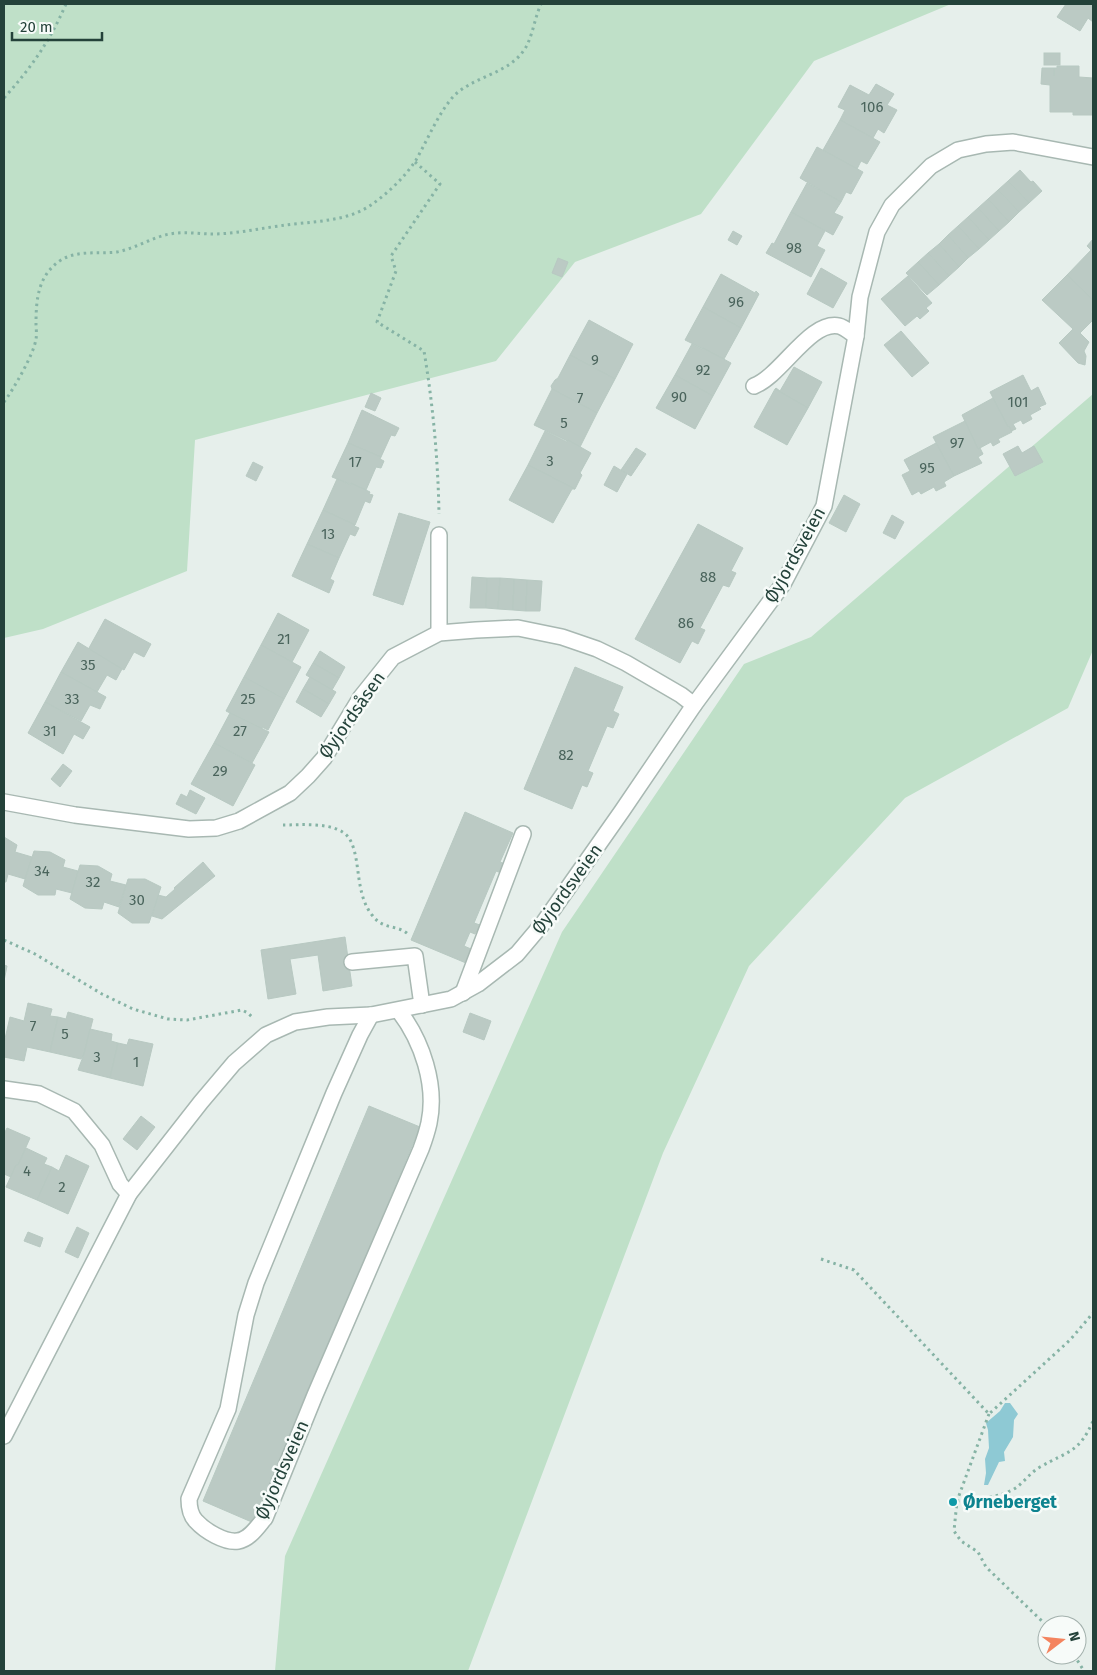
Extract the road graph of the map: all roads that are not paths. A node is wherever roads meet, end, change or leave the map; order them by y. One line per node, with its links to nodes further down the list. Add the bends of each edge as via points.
1 (1093, 157): 2 (street, Øyjordsveien, via 1013,142 958,150 931,166 892,205 877,232 860,297)
2 (856, 336): 3 (street, via 839,326 825,327 811,334 777,371); 6 (street, Øyjordsveien, via 824,506 783,584)
3 (754, 386)
4 (439, 535): 5 (street)
5 (439, 633): 6 (street, Øyjordsåsen, via 518,628 562,637 626,663); 7 (street, Øyjordsåsen, via 394,657 361,697 324,758 290,793 239,821 216,828 189,829 75,815)
6 (694, 705): 10 (street, Øyjordsveien, via 544,922 517,954)
7 (4, 802)
8 (523, 834): 10 (street)
9 (352, 962): 11 (street, via 415,956)
10 (463, 993): 11 (street, Øyjordsveien)
11 (422, 1006): 12 (street, Øyjordsveien)
12 (399, 1011): 13 (street, Øyjordsveien); 13 (street, Øyjordsveien, via 416,1036 430,1083 429,1124 421,1149 265,1518 245,1538 239,1541 226,1539 196,1521 189,1510 189,1499 228,1409 246,1316 256,1283 334,1093)
13 (371, 1015): 15 (street, Øyjordsveien, via 295,1022 266,1036 234,1063)
14 (4, 1089): 15 (street, via 39,1094 74,1111 102,1145 120,1184)
15 (129, 1194): 16 (street, Øyjordsveien)
16 (4, 1436)

